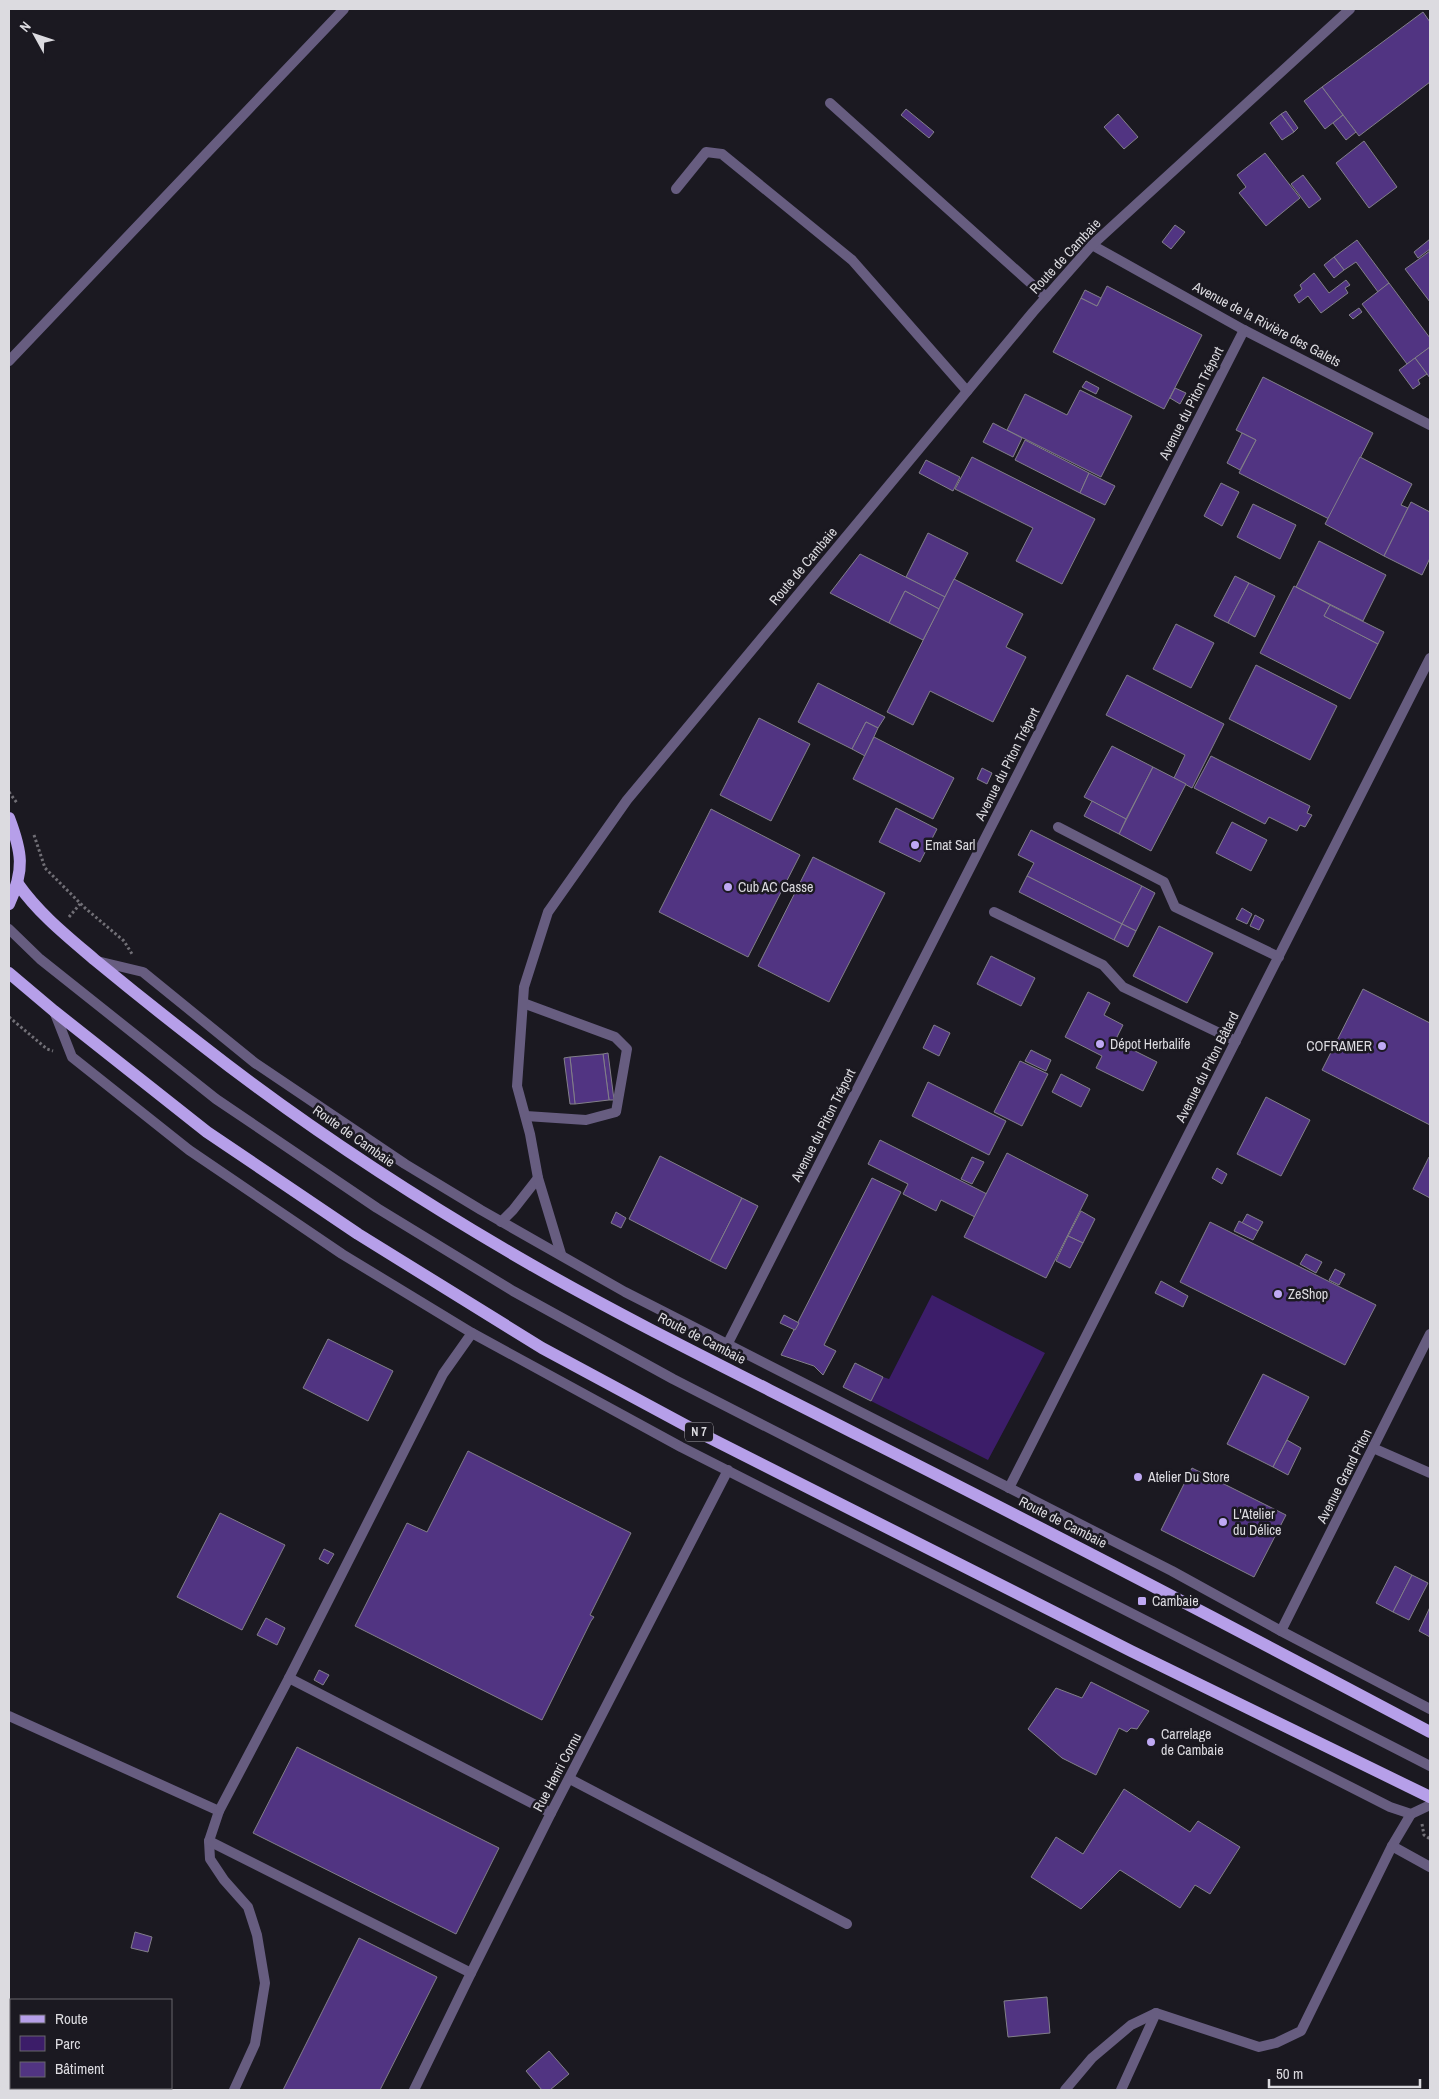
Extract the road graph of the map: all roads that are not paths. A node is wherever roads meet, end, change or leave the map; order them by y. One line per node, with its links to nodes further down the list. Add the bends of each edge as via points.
1 (344, 9): 8 (street)
2 (1350, 9): 5 (street, Route de Cambaie)
3 (830, 103): 6 (street)
4 (676, 189): 9 (street, via 706,152 722,154 852,260)
5 (1092, 245): 6 (street, Route de Cambaie); 7 (street, Avenue de la Rivière des Galets)
6 (1046, 297): 9 (street, Route de Cambaie)
7 (1244, 330): 10 (street, Avenue de la Rivière des Galets); 30 (street, Avenue du Piton Tréport)
8 (9, 361)
9 (967, 391): 21 (street, Route de Cambaie, via 627,800 548,912 524,987)
10 (1430, 424)
11 (1430, 658): 18 (street, Avenue du Piton Bâtard)
12 (9, 818): 14 (main road, via 18,842)
13 (1058, 827): 18 (street, via 1164,882 1175,907)
14 (18, 884): 15 (main road); 19 (main road, Route de Cambaie, via 64,934)
15 (9, 904)
16 (994, 912): 23 (street, via 1103,965 1123,987)
17 (9, 929): 40 (street, via 40,959 216,1099 377,1208 513,1291 673,1379)
18 (1279, 957): 23 (street, Avenue du Piton Bâtard)
19 (97, 961): 26 (street, via 144,972 255,1062 405,1164); 39 (main road, Route de Cambaie, via 239,1075 399,1185 534,1266 1163,1590)
20 (9, 973): 22 (main road, N 7)
21 (523, 1003): 24 (street, Route de Cambaie, via 517,1086); 24 (street, via 615,1037 627,1050 616,1112 586,1120)
22 (54, 1011): 28 (street, via 72,1057 189,1150 342,1254); 42 (main road, N 7, via 207,1132 358,1234 542,1348 698,1432)
23 (1236, 1041): 34 (street, Avenue du Piton Bâtard)
24 (526, 1116): 25 (street, Route de Cambaie)
25 (538, 1178): 26 (street); 27 (street, Route de Cambaie)
26 (501, 1222): 27 (street)
27 (561, 1254): 30 (street)
28 (472, 1333): 32 (street); 36 (street, via 443,1374)
29 (1430, 1334): 31 (street, Avenue Grand Piton)
30 (727, 1345): 34 (street)
31 (1373, 1448): 33 (street); 35 (street, Avenue Grand Piton)
32 (728, 1470): 41 (street, Rue Henri Cornu); 46 (street, via 1390,1807)
33 (1430, 1473)
34 (1009, 1488): 35 (street)
35 (1282, 1631): 37 (street)
36 (289, 1678): 44 (street); 45 (street)
37 (1430, 1709)
38 (9, 1716): 44 (street)
39 (1430, 1732)
40 (1430, 1766)
41 (570, 1779): 45 (street, Rue Henri Cornu); 50 (street)
42 (1430, 1797)
43 (1430, 1805): 46 (street)
44 (219, 1811): 47 (street)
45 (551, 1813): 51 (street, Rue Henri Cornu)
46 (1411, 1814): 48 (street)
47 (209, 1840): 51 (street); 53 (street, via 210,1860 248,1907 257,1935 265,1983 255,2044)
48 (1392, 1846): 49 (street); 52 (street, via 1301,2031 1259,2047)
49 (1430, 1866)
50 (847, 1924)
51 (471, 1972): 54 (street, Rue Henri Cornu)
52 (1156, 2014): 55 (street, via 1131,2024 1092,2058); 56 (street)
53 (234, 2090)
54 (414, 2090)
55 (1065, 2090)
56 (1121, 2090)

